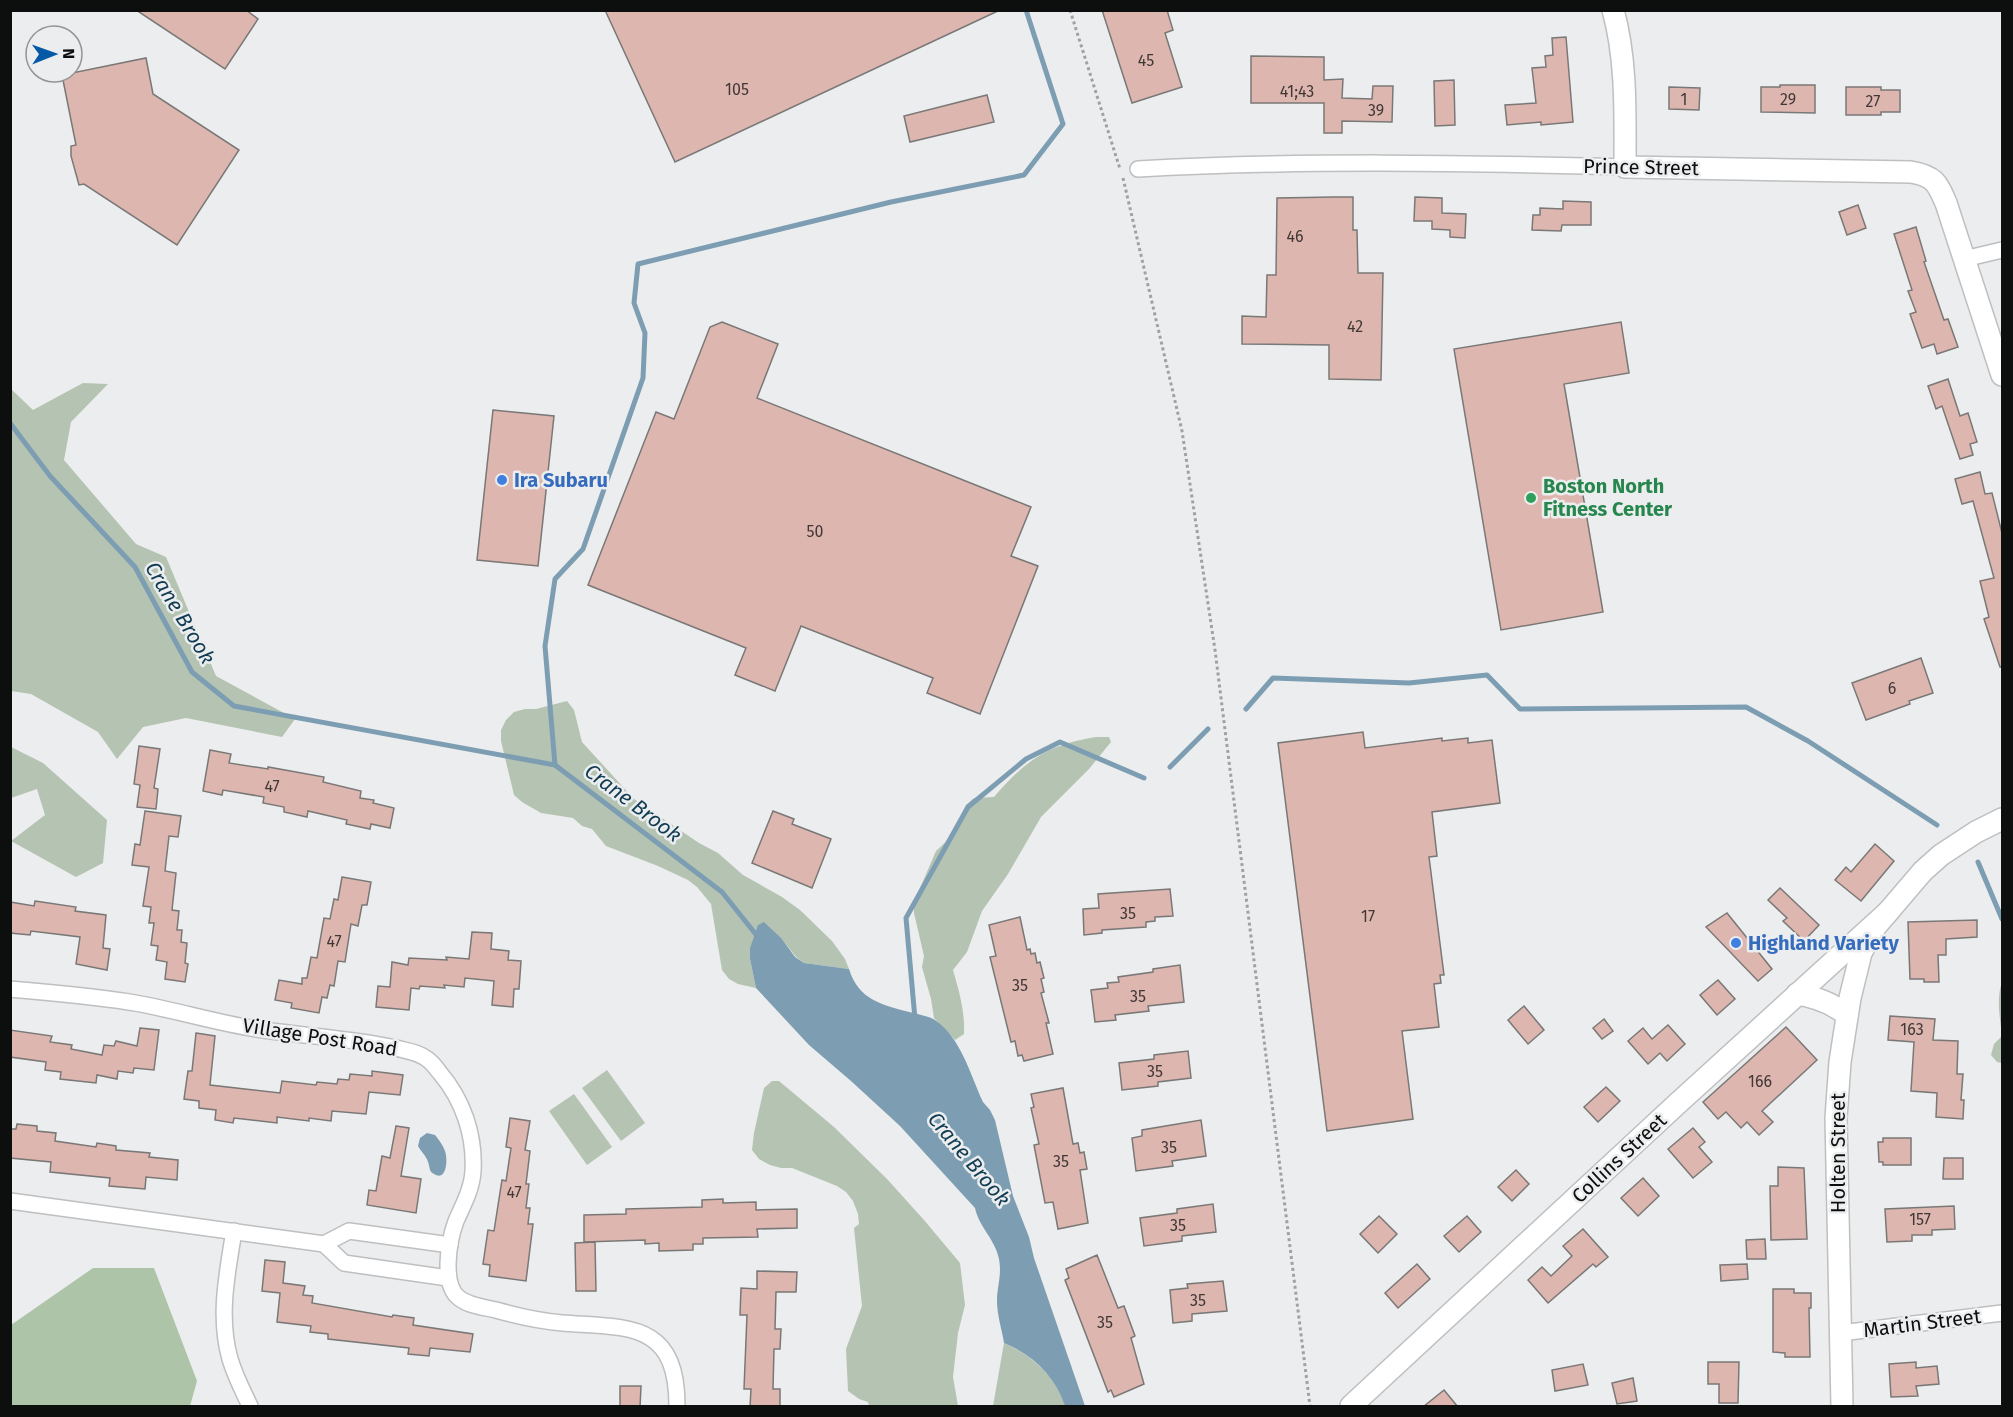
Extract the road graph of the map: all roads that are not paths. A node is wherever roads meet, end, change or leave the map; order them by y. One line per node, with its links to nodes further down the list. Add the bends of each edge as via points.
1 (1613, 10): 2 (main road, via 1625,111)
2 (1625, 166): 3 (street, Prince Street, via 1481,163); 5 (main road, Prince Street, via 1925,174 1938,184)
3 (1138, 169)
4 (2002, 250): 5 (street)
5 (1964, 259): 6 (main road, Prince Street)
6 (2002, 375)
7 (2002, 819): 8 (main road, via 1941,855)
8 (1889, 911): 10 (main road, Collins Street); 11 (main road, Holten Street, via 1861,953)
9 (10, 989): 15 (street, Village Post Road, via 134,1003 254,1029 387,1046 429,1059 459,1102 470,1139 473,1172)
10 (1797, 994): 11 (main road, via 1813,996); 21 (main road, Collins Street)
11 (1847, 1015): 18 (main road, Holten Street, via 1836,1118)
12 (10, 1201): 13 (street)
13 (234, 1231): 14 (street); 19 (street, via 223,1304 224,1324 230,1359)
14 (324, 1244): 15 (street, via 349,1231); 16 (street, via 344,1263)
15 (450, 1245): 16 (street, Village Post Road)
16 (448, 1278): 20 (street, via 460,1299 474,1305 561,1322 612,1325 652,1338 674,1370)
17 (2002, 1312): 18 (street, Martin Street)
18 (1841, 1333): 22 (main road, Holten Street)
19 (250, 1407)
20 (677, 1407)
21 (1351, 1407)
22 (1842, 1407)

